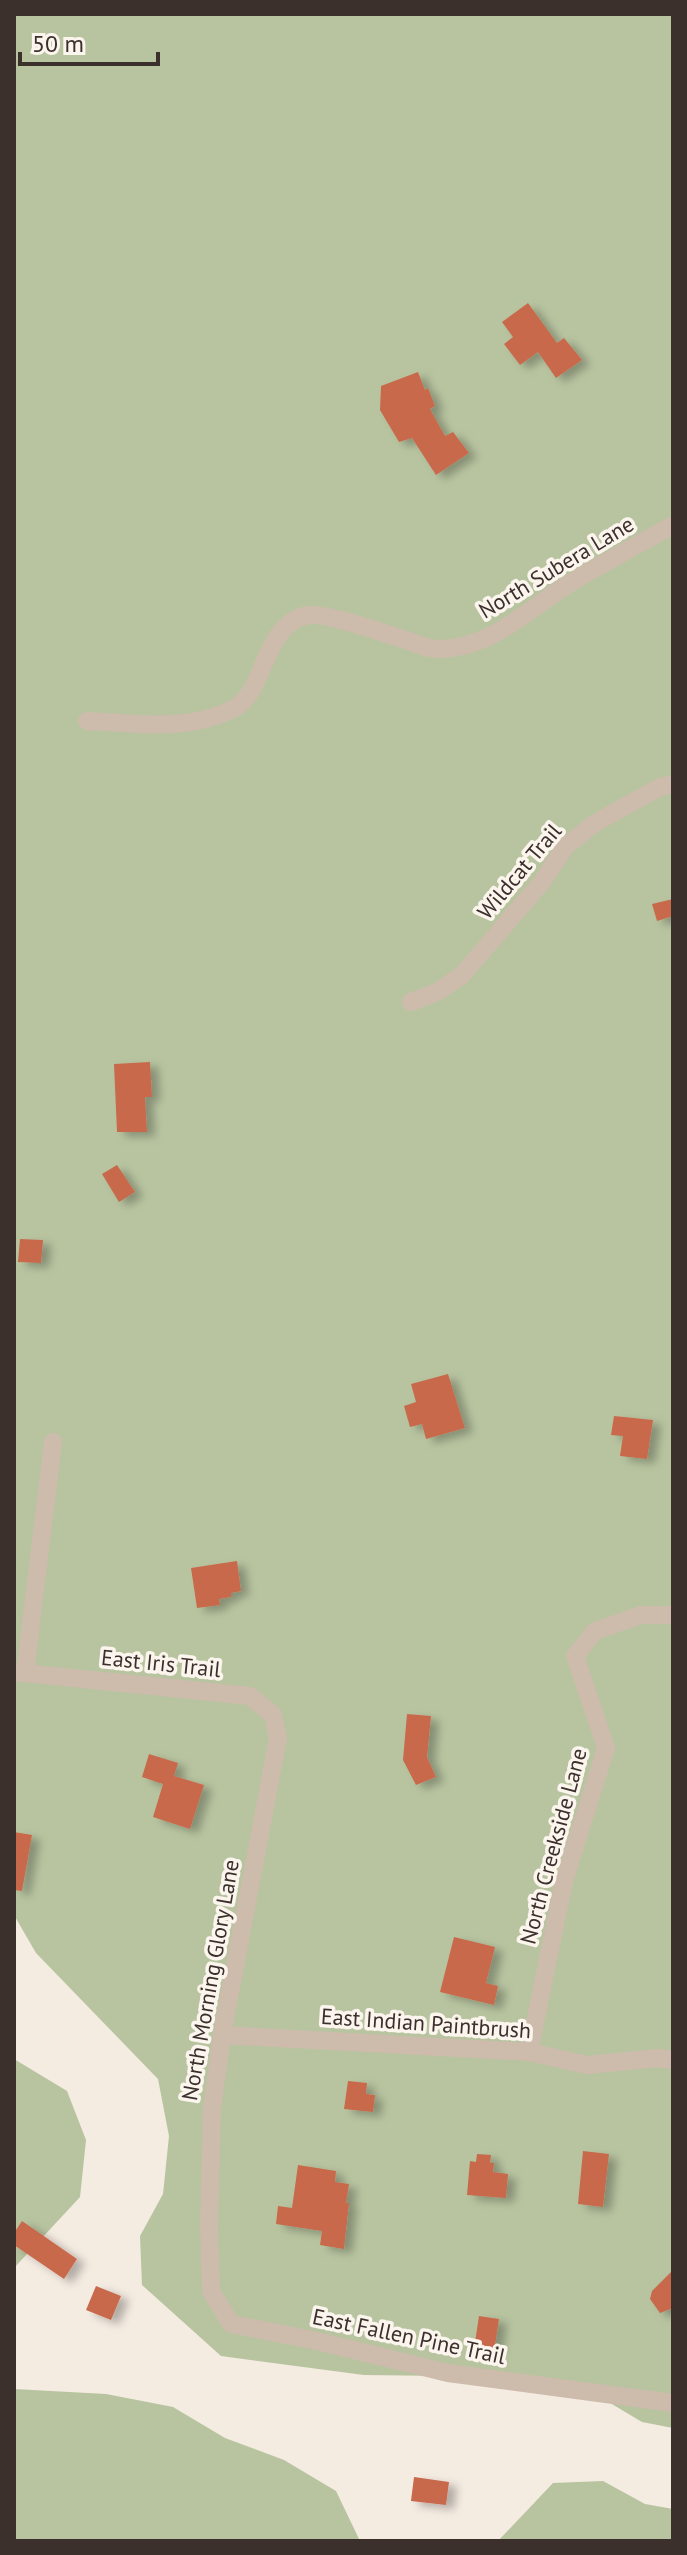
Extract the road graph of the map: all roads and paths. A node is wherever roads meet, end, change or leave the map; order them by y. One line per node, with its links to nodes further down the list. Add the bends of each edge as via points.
1 (673, 525): 2 (street, North Subera Lane, via 569,584 505,630 470,645 436,650 310,615 275,639 247,696 233,709 177,725)
2 (87, 721)
3 (673, 784): 4 (street, Wildcat Trail, via 595,823 566,846 462,975)
4 (411, 1002)
5 (53, 1442): 7 (street)
6 (673, 1615): 10 (street, North Creekside Lane, via 641,1615 595,1631 575,1656 606,1748 564,1881)
7 (19, 1673): 8 (street, East Iris Trail, via 250,1696 273,1715)
8 (278, 1738): 9 (street, North Morning Glory Lane)
9 (222, 2035): 10 (street, East Indian Paintbrush); 12 (street, North Morning Glory Lane, via 212,2109 209,2227 211,2291)
10 (529, 2052): 11 (street, East Indian Paintbrush, via 587,2065)
11 (673, 2060)
12 (231, 2324): 13 (street, East Fallen Pine Trail, via 448,2373)
13 (673, 2403)

